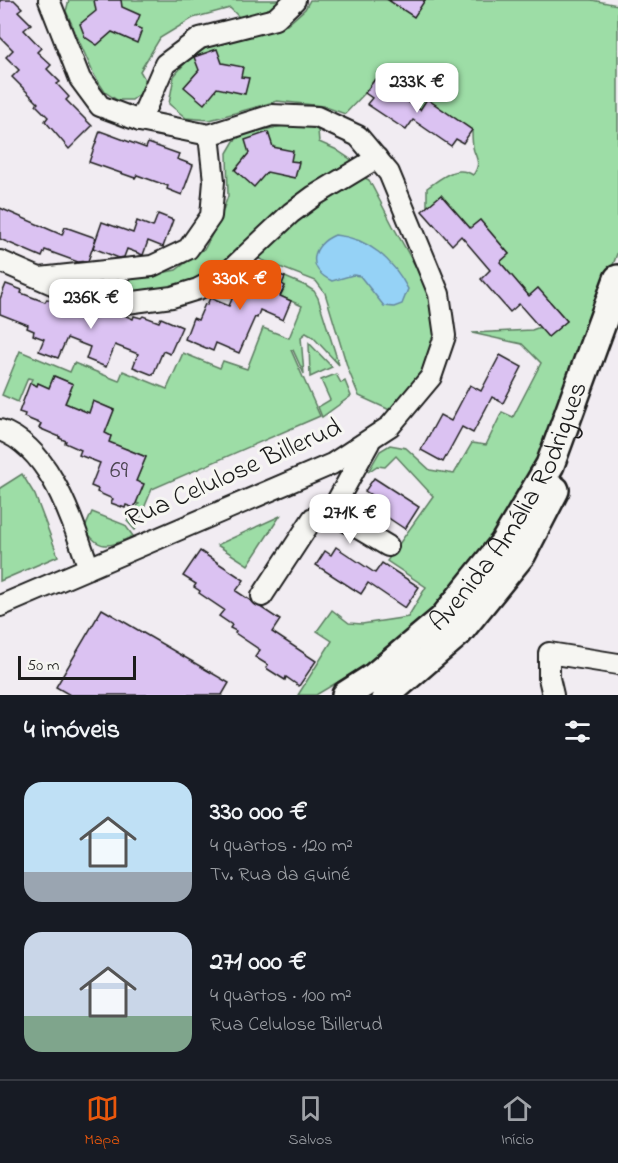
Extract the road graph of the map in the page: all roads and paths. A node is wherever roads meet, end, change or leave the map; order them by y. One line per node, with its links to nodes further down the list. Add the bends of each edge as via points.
1 (49, 0): 3 (street, Rua Celulose Billerud, via 80,79 100,106)
2 (295, 0): 3 (street, via 275,19 200,38 165,64)
3 (140, 121): 4 (street, Rua Celulose Billerud)
4 (209, 135): 5 (street, Rua Celulose Billerud, via 272,115 317,117 358,136); 7 (street, via 214,181 211,216 188,249 152,266)
5 (377, 158): 7 (street, via 291,213 225,275 187,293 119,304 82,297); 11 (street, Rua Celulose Billerud, via 389,173 439,294 445,336 431,377 390,426)
6 (0, 261): 7 (street)
7 (40, 278)
8 (618, 279): 18 (main road, Avenida Amália Rodrigues, via 550,465 504,543 443,619 374,677)
9 (618, 328): 19 (main road, Avenida Amália Rodrigues, via 565,471 522,554 458,633)
10 (0, 430): 14 (street, via 36,456 51,476)
11 (370, 441): 12 (street); 14 (street, Rua Celulose Billerud, via 332,464)
12 (331, 512): 13 (street); 15 (street, via 313,518)
13 (388, 546)
14 (89, 568): 16 (street, Rua Celulose Billerud)
15 (262, 596)
16 (0, 606)
17 (618, 664): 20 (street, via 549,653)
18 (346, 695)
19 (386, 695)
20 (553, 695)

